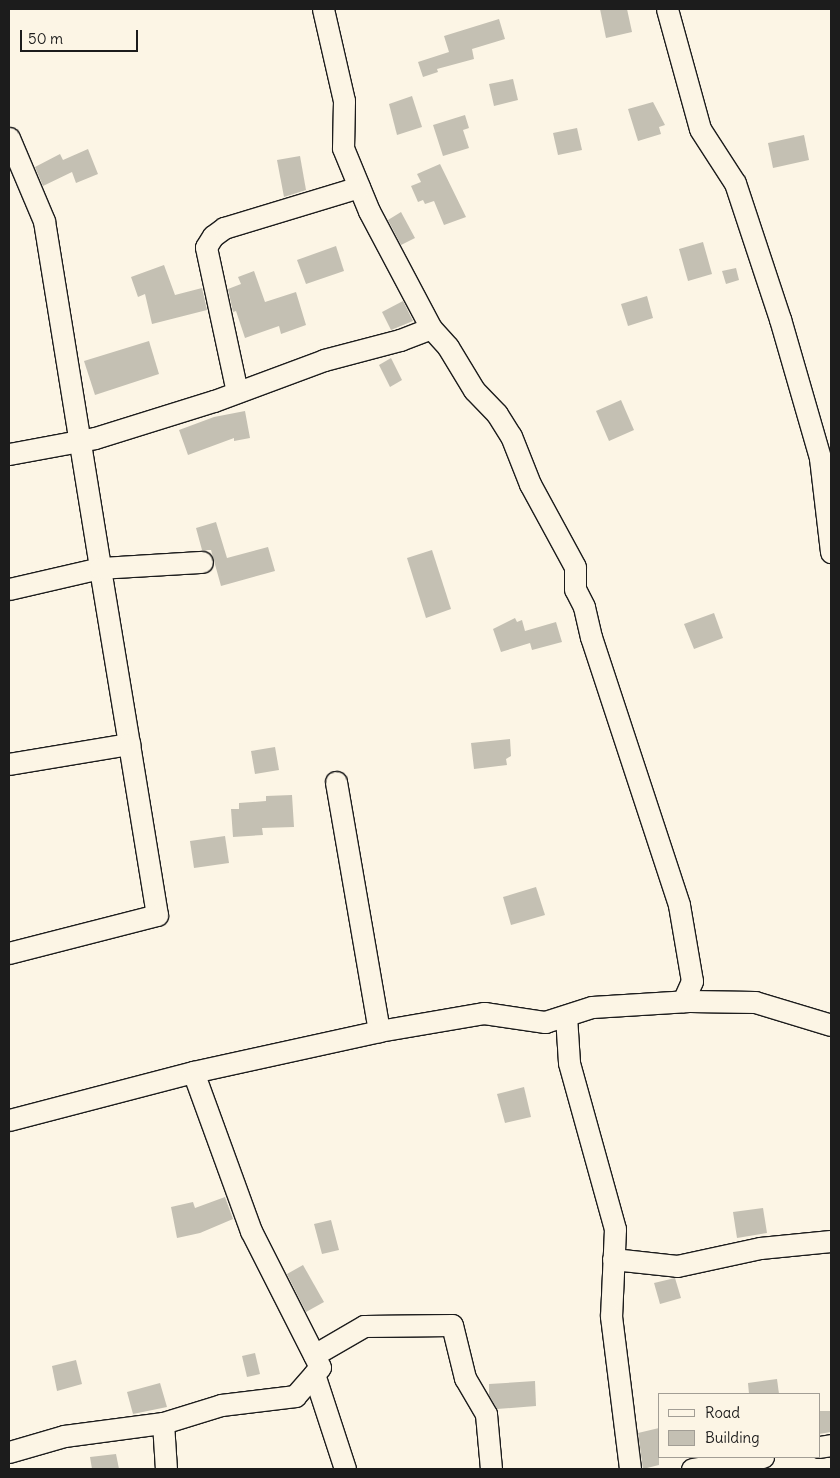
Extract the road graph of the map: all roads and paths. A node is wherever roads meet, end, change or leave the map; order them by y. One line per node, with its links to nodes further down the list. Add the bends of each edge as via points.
1 (323, 9): 4 (street, via 344,102 343,148)
2 (668, 9): 9 (street, via 700,129 734,183 780,319 820,458)
3 (9, 138): 7 (street, via 44,220)
4 (359, 187): 5 (street); 6 (street, via 224,228 206,247)
5 (431, 328): 6 (street, via 400,340 324,360); 17 (street, via 511,436 530,484 575,567 575,589 584,607 679,905 692,981)
6 (237, 392): 7 (street)
7 (78, 442): 8 (street); 11 (street)
8 (9, 454)
9 (831, 552)
10 (202, 562): 11 (street)
11 (100, 568): 12 (street); 13 (street)
12 (9, 589)
13 (129, 744): 14 (street); 16 (street, via 157,915)
14 (9, 764)
15 (336, 782): 20 (street)
16 (9, 953)
17 (683, 1001): 18 (street, via 592,1007); 19 (street, via 755,1002)
18 (566, 1016): 20 (street, via 545,1022 484,1013); 24 (street, via 569,1063 615,1229)
19 (831, 1025)
20 (380, 1031): 21 (street)
21 (193, 1072): 22 (street); 25 (street, via 251,1231)
22 (9, 1120)
23 (831, 1241): 24 (street, via 760,1248 677,1266)
24 (613, 1259): 32 (street, via 610,1316)
25 (314, 1364): 26 (street, via 295,1396 221,1405); 30 (street); 31 (street, via 364,1326 452,1325 465,1378 486,1414)
26 (162, 1423): 27 (street, via 64,1436); 29 (street)
27 (9, 1452)
28 (757, 1458): 33 (street)
29 (166, 1469)
30 (345, 1469)
31 (491, 1469)
32 (630, 1469)
33 (692, 1469)

